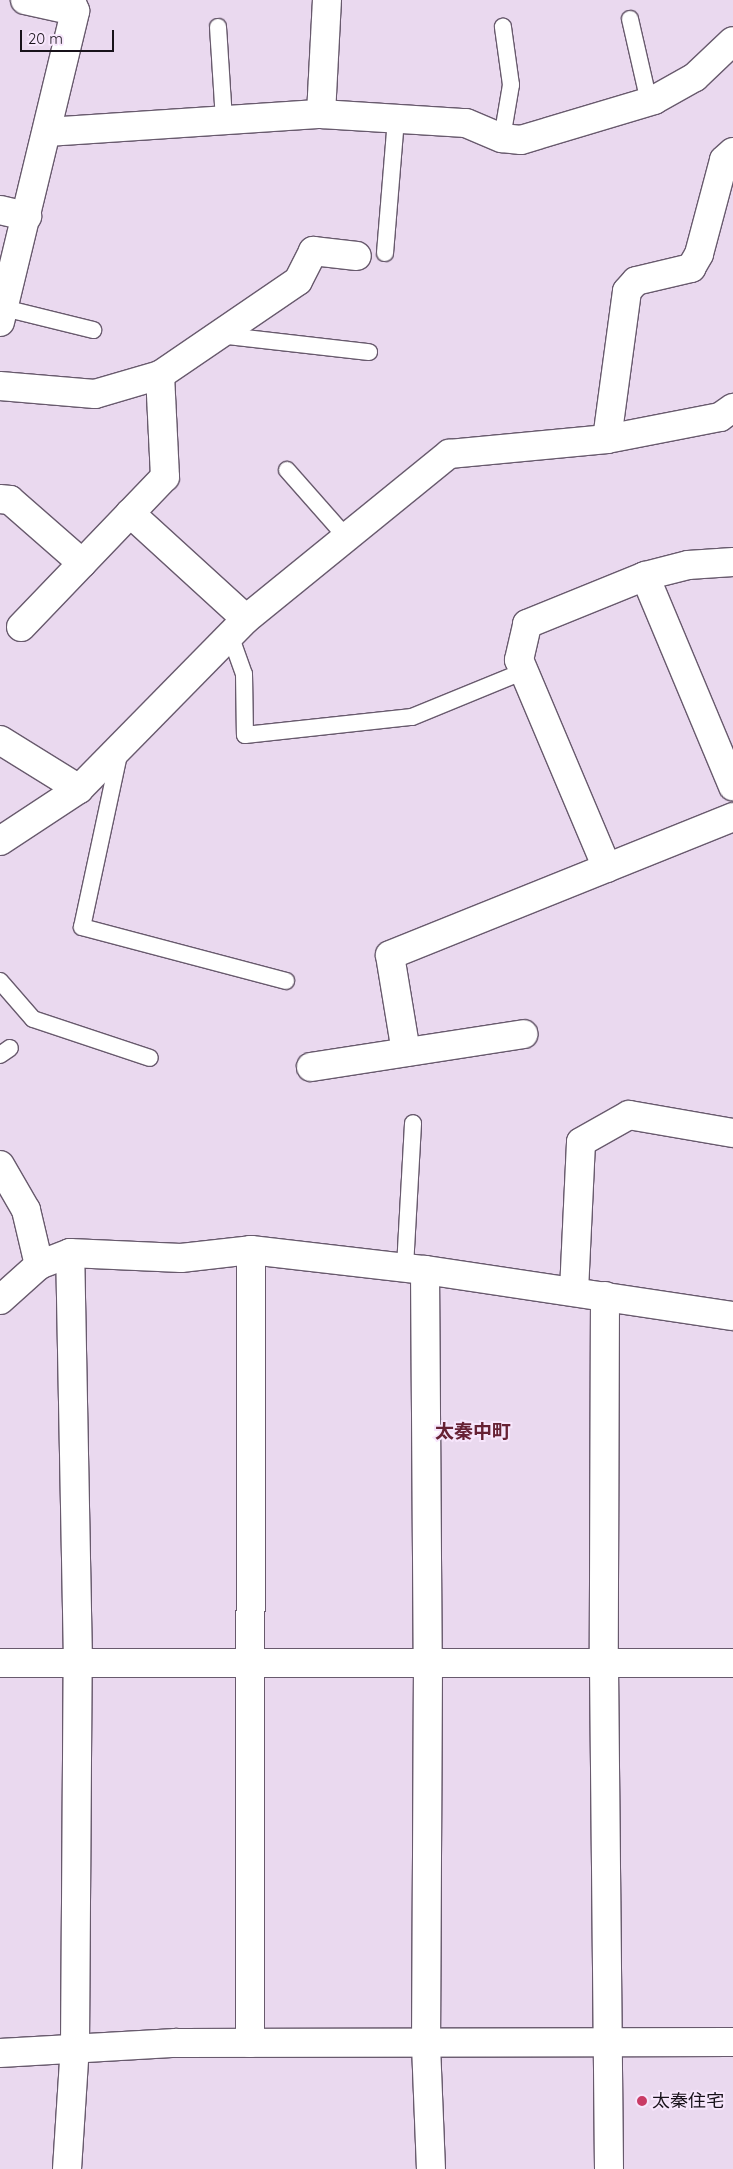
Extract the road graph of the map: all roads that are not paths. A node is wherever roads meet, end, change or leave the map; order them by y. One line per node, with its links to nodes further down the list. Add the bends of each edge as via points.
1 (25, 0): 3 (street)
2 (327, 0): 9 (street)
3 (73, 5): 12 (street)
4 (630, 19): 8 (lane)
5 (218, 27): 11 (lane)
6 (503, 27): 13 (lane, via 511,84)
7 (733, 41): 8 (street, via 696,77)
8 (649, 102): 13 (street, via 522,140)
9 (321, 114): 10 (street); 11 (street)
10 (396, 118): 13 (street, via 466,122); 17 (lane)
11 (224, 120): 12 (street)
12 (47, 132): 16 (street)
13 (502, 138)
14 (733, 152): 26 (street, via 724,160 699,254 690,268 636,281 627,291)
15 (0, 210): 16 (street)
16 (27, 216): 19 (street)
17 (385, 253)
18 (357, 256): 21 (street, via 313,251 298,281)
19 (2, 315): 20 (lane)
20 (93, 330)
21 (219, 335): 22 (lane); 23 (street)
22 (369, 352)
23 (160, 375): 24 (street, via 95,394); 29 (street, via 165,477)
24 (0, 386)
25 (733, 408): 26 (street, via 720,417)
26 (607, 439): 30 (street, via 449,454)
27 (287, 470): 30 (lane)
28 (0, 499): 32 (street, via 10,500)
29 (130, 514): 32 (street); 34 (street)
30 (346, 538): 34 (street)
31 (733, 562): 33 (street, via 688,565)
32 (82, 563): 35 (street)
33 (644, 576): 36 (street, via 527,624 519,660); 39 (street)
34 (238, 627): 36 (lane, via 244,674 245,735 412,717); 38 (street)
35 (21, 628)
36 (524, 671): 43 (street)
37 (0, 740): 40 (street)
38 (121, 746): 40 (street); 45 (lane, via 82,927)
39 (733, 786)
40 (78, 789): 42 (street)
41 (733, 817): 43 (street)
42 (0, 841)
43 (606, 868): 47 (street, via 390,955)
44 (0, 981): 48 (lane, via 33,1019)
45 (286, 981)
46 (523, 1034): 47 (street)
47 (406, 1052): 49 (street)
48 (150, 1058)
49 (311, 1067)
50 (413, 1123): 56 (lane)
51 (733, 1134): 57 (street, via 629,1115 581,1142)
52 (0, 1166): 55 (street, via 26,1210)
53 (251, 1250): 54 (street, via 181,1258); 56 (street); 62 (street)
54 (70, 1254): 55 (street); 61 (street)
55 (39, 1265): 59 (street)
56 (415, 1268): 57 (street); 65 (street)
57 (574, 1291): 58 (street)
58 (605, 1296): 60 (street); 66 (street)
59 (0, 1300)
60 (733, 1316)
61 (78, 1662): 62 (street); 63 (street); 71 (street)
62 (251, 1663): 65 (street); 69 (street)
63 (0, 1664)
64 (733, 1664): 66 (street)
65 (428, 1665): 66 (street); 70 (street)
66 (604, 1666): 67 (street)
67 (609, 2041): 68 (street); 70 (street); 75 (street)
68 (733, 2042)
69 (250, 2043): 70 (street); 71 (street)
70 (426, 2045): 74 (street)
71 (76, 2046): 72 (street); 73 (street)
72 (0, 2053)
73 (66, 2169)
74 (431, 2169)
75 (609, 2169)

